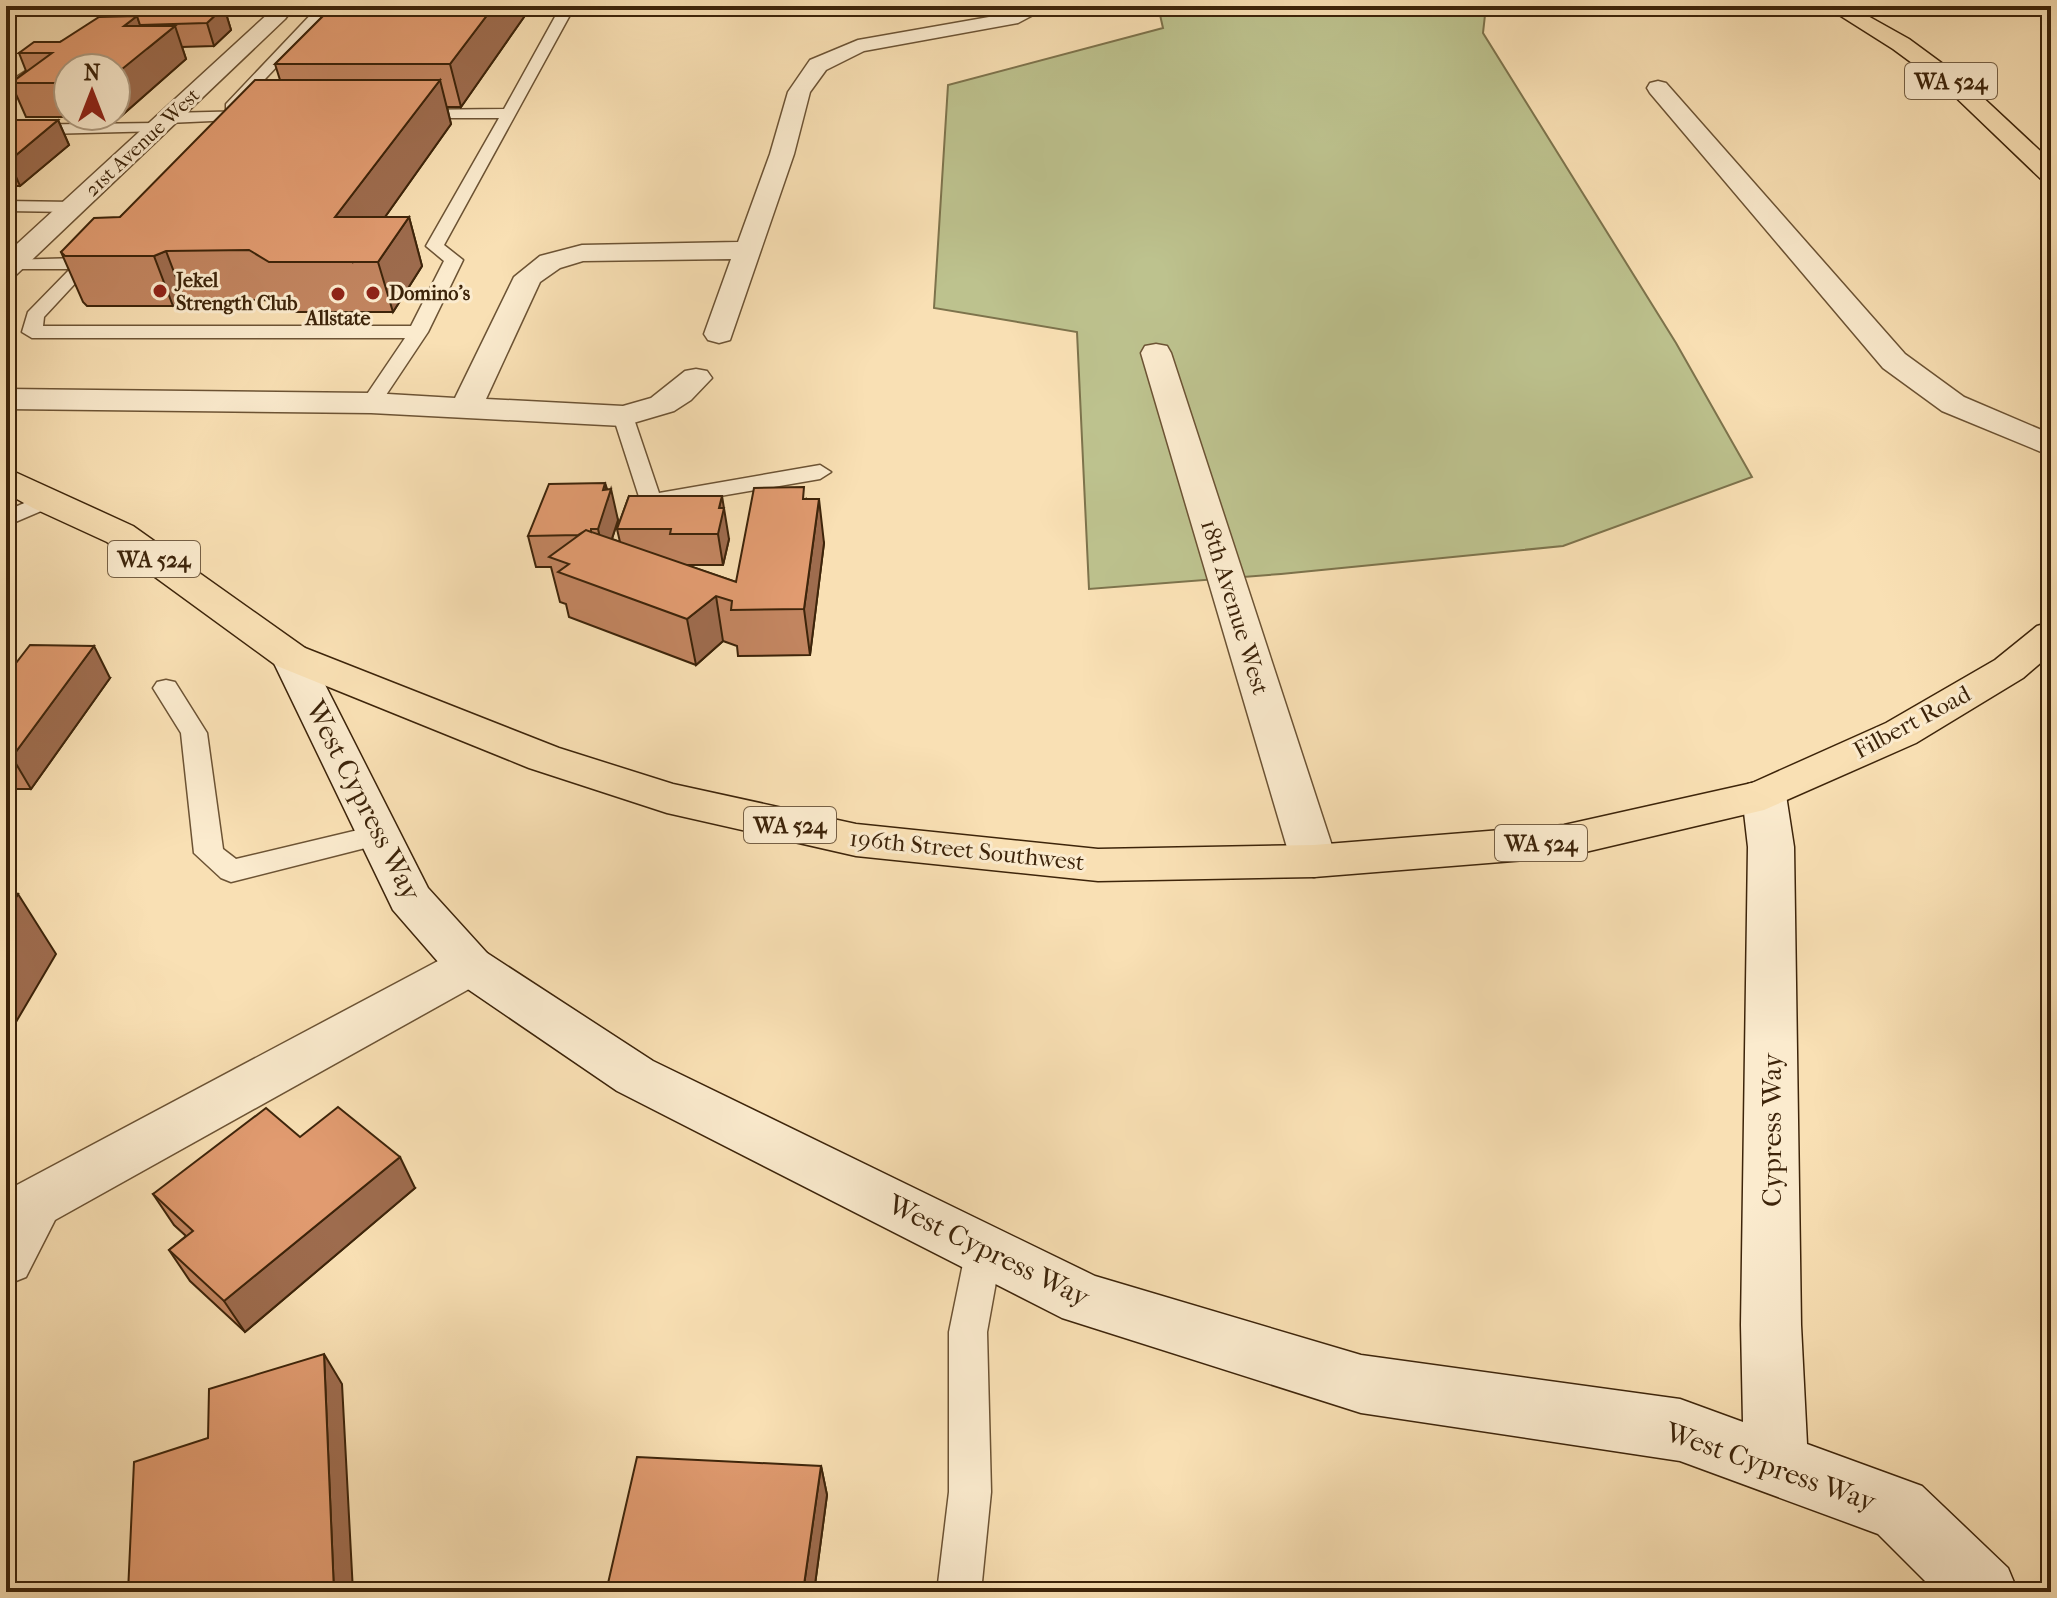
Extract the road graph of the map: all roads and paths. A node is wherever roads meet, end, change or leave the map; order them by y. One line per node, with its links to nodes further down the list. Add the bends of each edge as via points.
1 (1040, 6): 20 (street, via 1011,19 858,46 818,65 799,92)
2 (1835, 6): 16 (main road, WA 524, via 1954,83)
3 (283, 11): 13 (street, 21st Avenue West)
4 (322, 11): 11 (lane)
5 (563, 15): 9 (lane)
6 (52, 56): 8 (lane)
7 (1658, 88): 31 (street, via 1894,361 1953,404)
8 (6, 91)
9 (511, 113): 10 (lane); 23 (lane, via 435,246 454,260)
10 (399, 114)
11 (223, 116): 12 (lane); 13 (lane); 15 (lane)
12 (271, 116)
13 (162, 123): 14 (lane); 18 (street, 21st Avenue West)
14 (6, 130)
15 (201, 139)
16 (2051, 175)
17 (6, 206): 18 (lane)
18 (73, 207): 22 (street, 21st Avenue West)
19 (116, 229): 21 (lane)
20 (749, 250): 24 (street); 29 (street, via 582,253 550,262 528,277)
21 (85, 263): 22 (lane); 23 (lane, via 35,316 32,332)
22 (8, 266)
23 (418, 332): 28 (lane)
24 (719, 334)
25 (1156, 353): 41 (street, 18th Avenue West)
26 (696, 378): 30 (street, via 679,397 650,413)
27 (6, 399): 28 (street)
28 (371, 403): 29 (street)
29 (466, 408): 30 (street)
30 (623, 416): 32 (lane, via 650,501)
31 (2051, 446)
32 (820, 472)
33 (6, 478): 34 (main road, 196th Street Southwest / WA 524)
34 (45, 501): 35 (lane); 37 (main road, 196th Street Southwest / WA 524, via 120,534)
35 (6, 519)
36 (2051, 634): 39 (main road, Filbert Road / WA 524, via 2009,669 1901,733)
37 (291, 657): 40 (street, West Cypress Way); 41 (main road, 196th Street Southwest / WA 524, via 544,758 667,798 856,840 1098,865)
38 (166, 688): 40 (lane, via 194,733 209,853 231,871)
39 (1764, 795): 41 (main road, 196th Street Southwest / WA 524, via 1564,841); 45 (street, Cypress Way, via 1771,847)
40 (379, 835): 42 (street, West Cypress Way, via 410,898)
41 (1314, 861)
42 (470, 966): 43 (street, West Cypress Way, via 635,1076); 44 (street, via 35,1203)
43 (984, 1249): 45 (street, West Cypress Way, via 1083,1299 1361,1384 1680,1430); 46 (lane, via 968,1332 970,1492)
44 (6, 1259)
45 (1776, 1465): 47 (street, West Cypress Way, via 1899,1509)
46 (959, 1592)
47 (1984, 1592)

